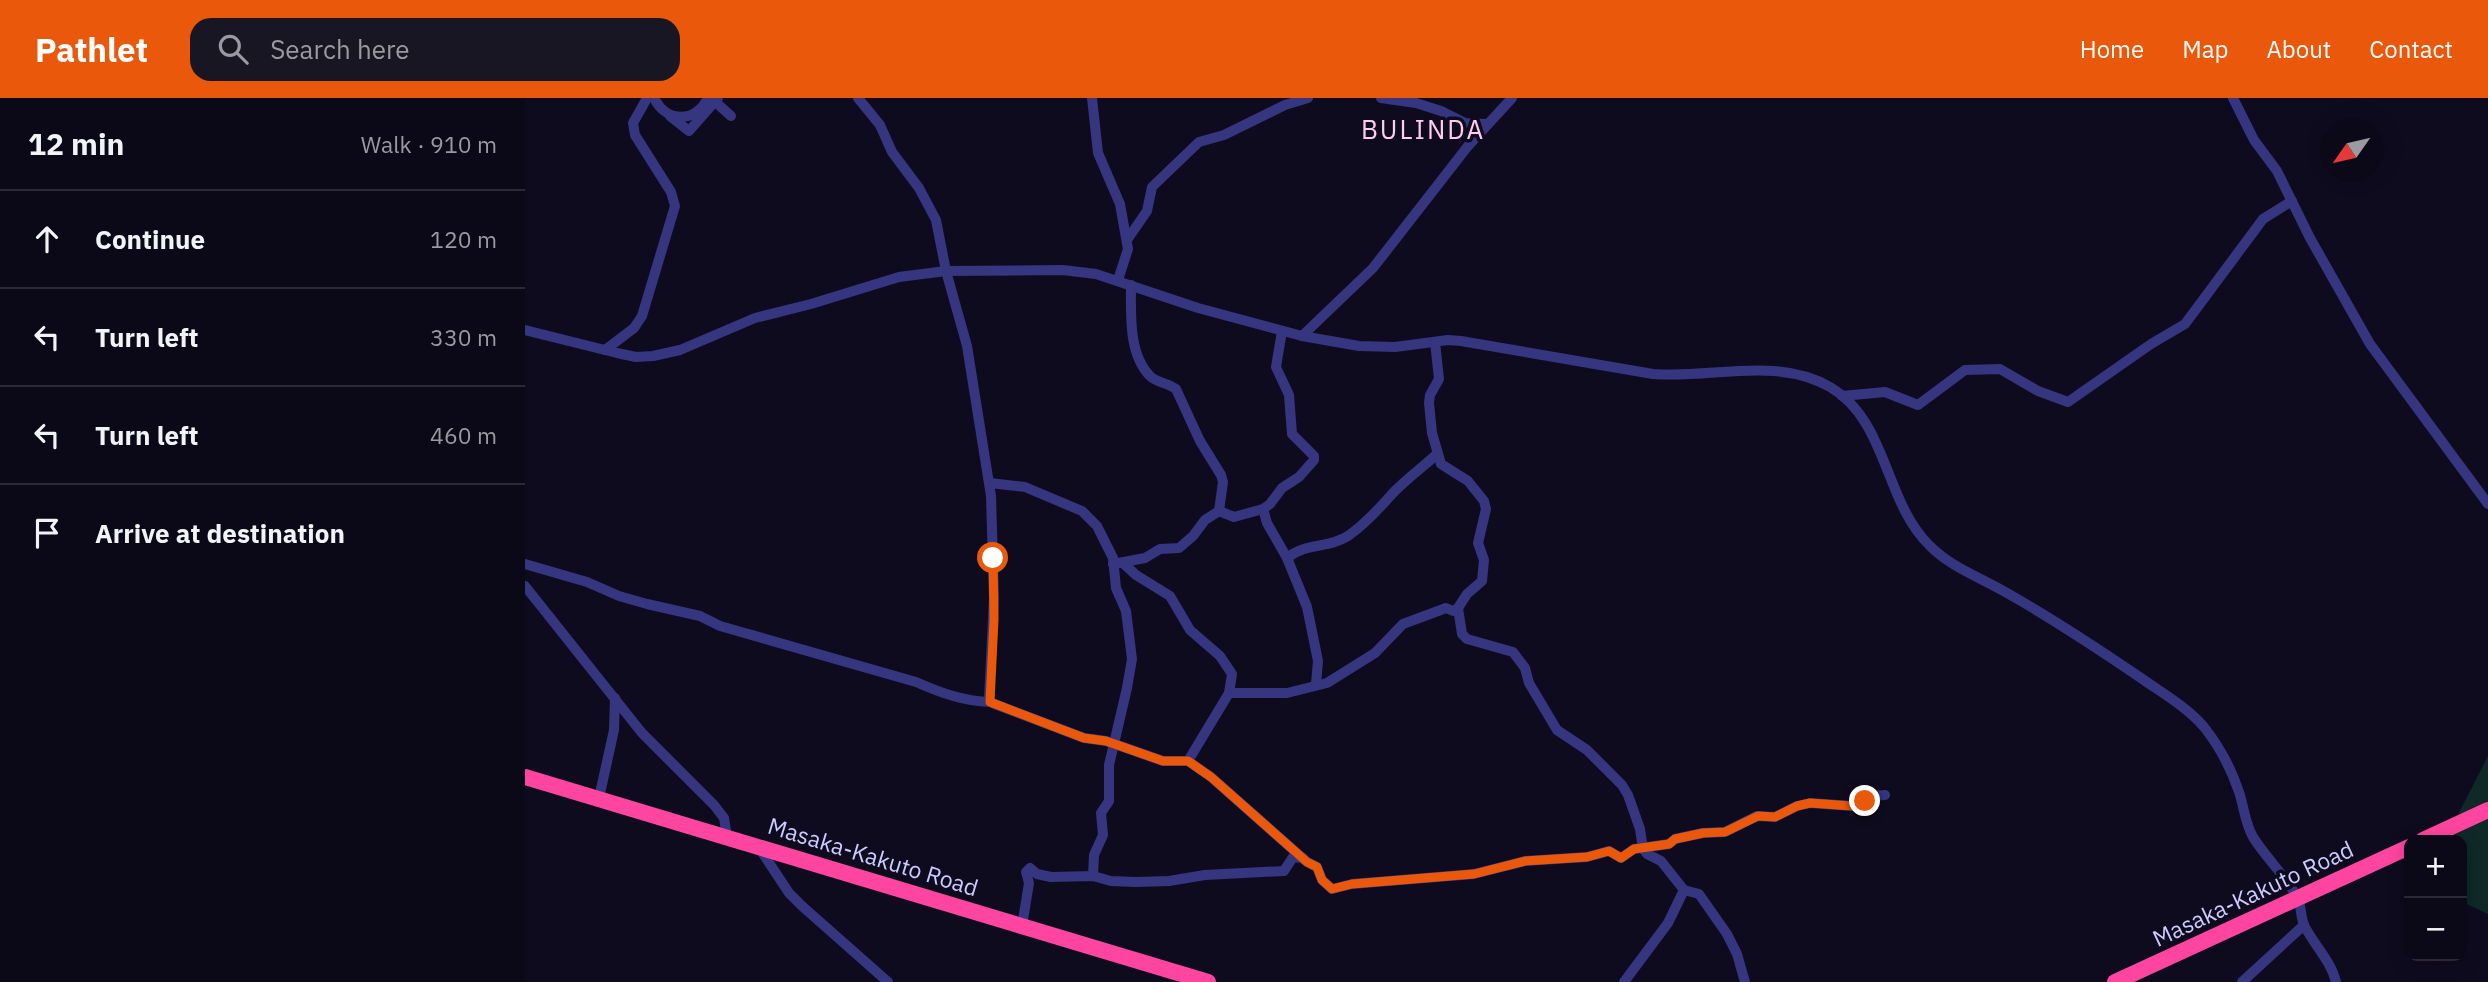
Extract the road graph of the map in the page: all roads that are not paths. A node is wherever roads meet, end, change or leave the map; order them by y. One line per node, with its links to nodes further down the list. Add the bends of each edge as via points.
1 (858, 98): 13 (street, via 880,125 932,211)
2 (1092, 98): 12 (street, via 1098,153 1120,204)
3 (1308, 98): 12 (street, via 1199,142 1152,187 1147,211)
4 (1381, 98): 10 (street, via 1416,103 1465,123)
5 (1512, 98): 10 (street)
6 (2233, 98): 11 (street)
7 (648, 99): 8 (street, via 689,131); 20 (street, via 633,123 635,135 671,191 675,206 642,316)
8 (713, 99): 9 (street)
9 (731, 116)
10 (1486, 124): 18 (street, via 1373,268)
11 (2292, 201): 21 (street, via 2263,219 2185,324 2068,402 2000,369 1965,370 1918,405 1885,392); 24 (street, via 2370,344)
12 (1127, 240): 14 (street)
13 (946, 271): 14 (street, via 1063,270); 20 (street, via 899,277 778,312 666,354 636,357); 23 (street, via 975,382)
14 (1118, 281): 15 (street)
15 (1131, 285): 17 (street); 26 (street, via 1130,324 1138,355 1154,380 1169,383 1179,394 1221,475)
16 (525, 330): 20 (street)
17 (1282, 331): 18 (street); 25 (street, via 1276,367 1289,394 1292,434 1315,458)
18 (1302, 336): 19 (street, via 1376,347)
19 (1434, 342): 21 (street, via 1470,342 1670,376 1778,372 1818,381); 22 (street, via 1439,374 1429,403)
20 (605, 350)
21 (1842, 396): 50 (street, via 1863,420 1909,521 1930,547 1958,568 2089,642 2197,720 2231,769 2253,837)
22 (1437, 454): 27 (street, via 1346,537 1334,544 1308,546); 31 (street, via 1446,469 1480,494 1486,509 1478,543 1484,574)
23 (990, 483): 28 (street, via 1025,487 1082,511 1097,526); 35 (street, via 994,597)
24 (2488, 504)
25 (1263, 509): 26 (street, via 1234,517); 27 (street)
26 (1219, 511): 28 (street, via 1183,545)
27 (1287, 558): 32 (street, via 1307,607 1316,648)
28 (1118, 563): 33 (street, via 1170,596 1190,630 1220,656 1232,674); 36 (street, via 1116,588 1126,611 1132,659)
29 (525, 564): 35 (street, via 941,693)
30 (525, 586): 34 (street)
31 (1458, 608): 32 (street, via 1445,608 1403,624 1375,653 1338,678); 45 (street, via 1462,634 1513,652 1557,730 1587,750 1622,785)
32 (1316, 684): 33 (street, via 1287,693)
33 (1229, 693): 37 (street)
34 (615, 698): 40 (street, via 614,730); 43 (street, via 642,733 714,805 724,818)
35 (990, 702): 36 (street, via 1084,738)
36 (1114, 744): 37 (street, via 1163,761); 48 (street, via 1109,801 1101,813 1103,835 1094,855)
37 (1188, 761): 47 (street)
38 (525, 777): 40 (highway, Masaka-Kakuto Road)
39 (1885, 795): 45 (street, via 1852,806 1810,803 1775,817 1758,816 1725,832)
40 (599, 798): 43 (highway, Masaka-Kakuto Road)
41 (2488, 810): 42 (highway)
42 (2434, 835)
43 (727, 837): 44 (highway, Masaka-Kakuto Road)
44 (758, 846): 52 (highway, Masaka-Kakuto Road); 53 (street, via 789,893)
45 (1643, 849): 47 (street, via 1621,858 1609,851 1525,861 1474,874 1332,889 1317,867); 49 (street, via 1661,861)
46 (2404, 849): 50 (highway, Masaka-Kakuto Road)
47 (1303, 858): 48 (street, via 1293,857 1280,872 1136,882)
48 (1093, 876): 52 (street, via 1051,877 1028,870)
49 (1684, 890): 55 (street, via 1668,923); 56 (street, via 1699,894 1719,921 1737,954)
50 (2299, 899): 51 (street); 57 (highway, Masaka-Kakuto Road)
51 (2304, 925): 58 (street); 59 (street, via 2333,969)
52 (1022, 926): 54 (highway, Masaka-Kakuto Road)
53 (888, 982)
54 (1208, 982)
55 (1624, 982)
56 (1745, 982)
57 (2115, 982)
58 (2242, 982)
59 (2336, 982)

